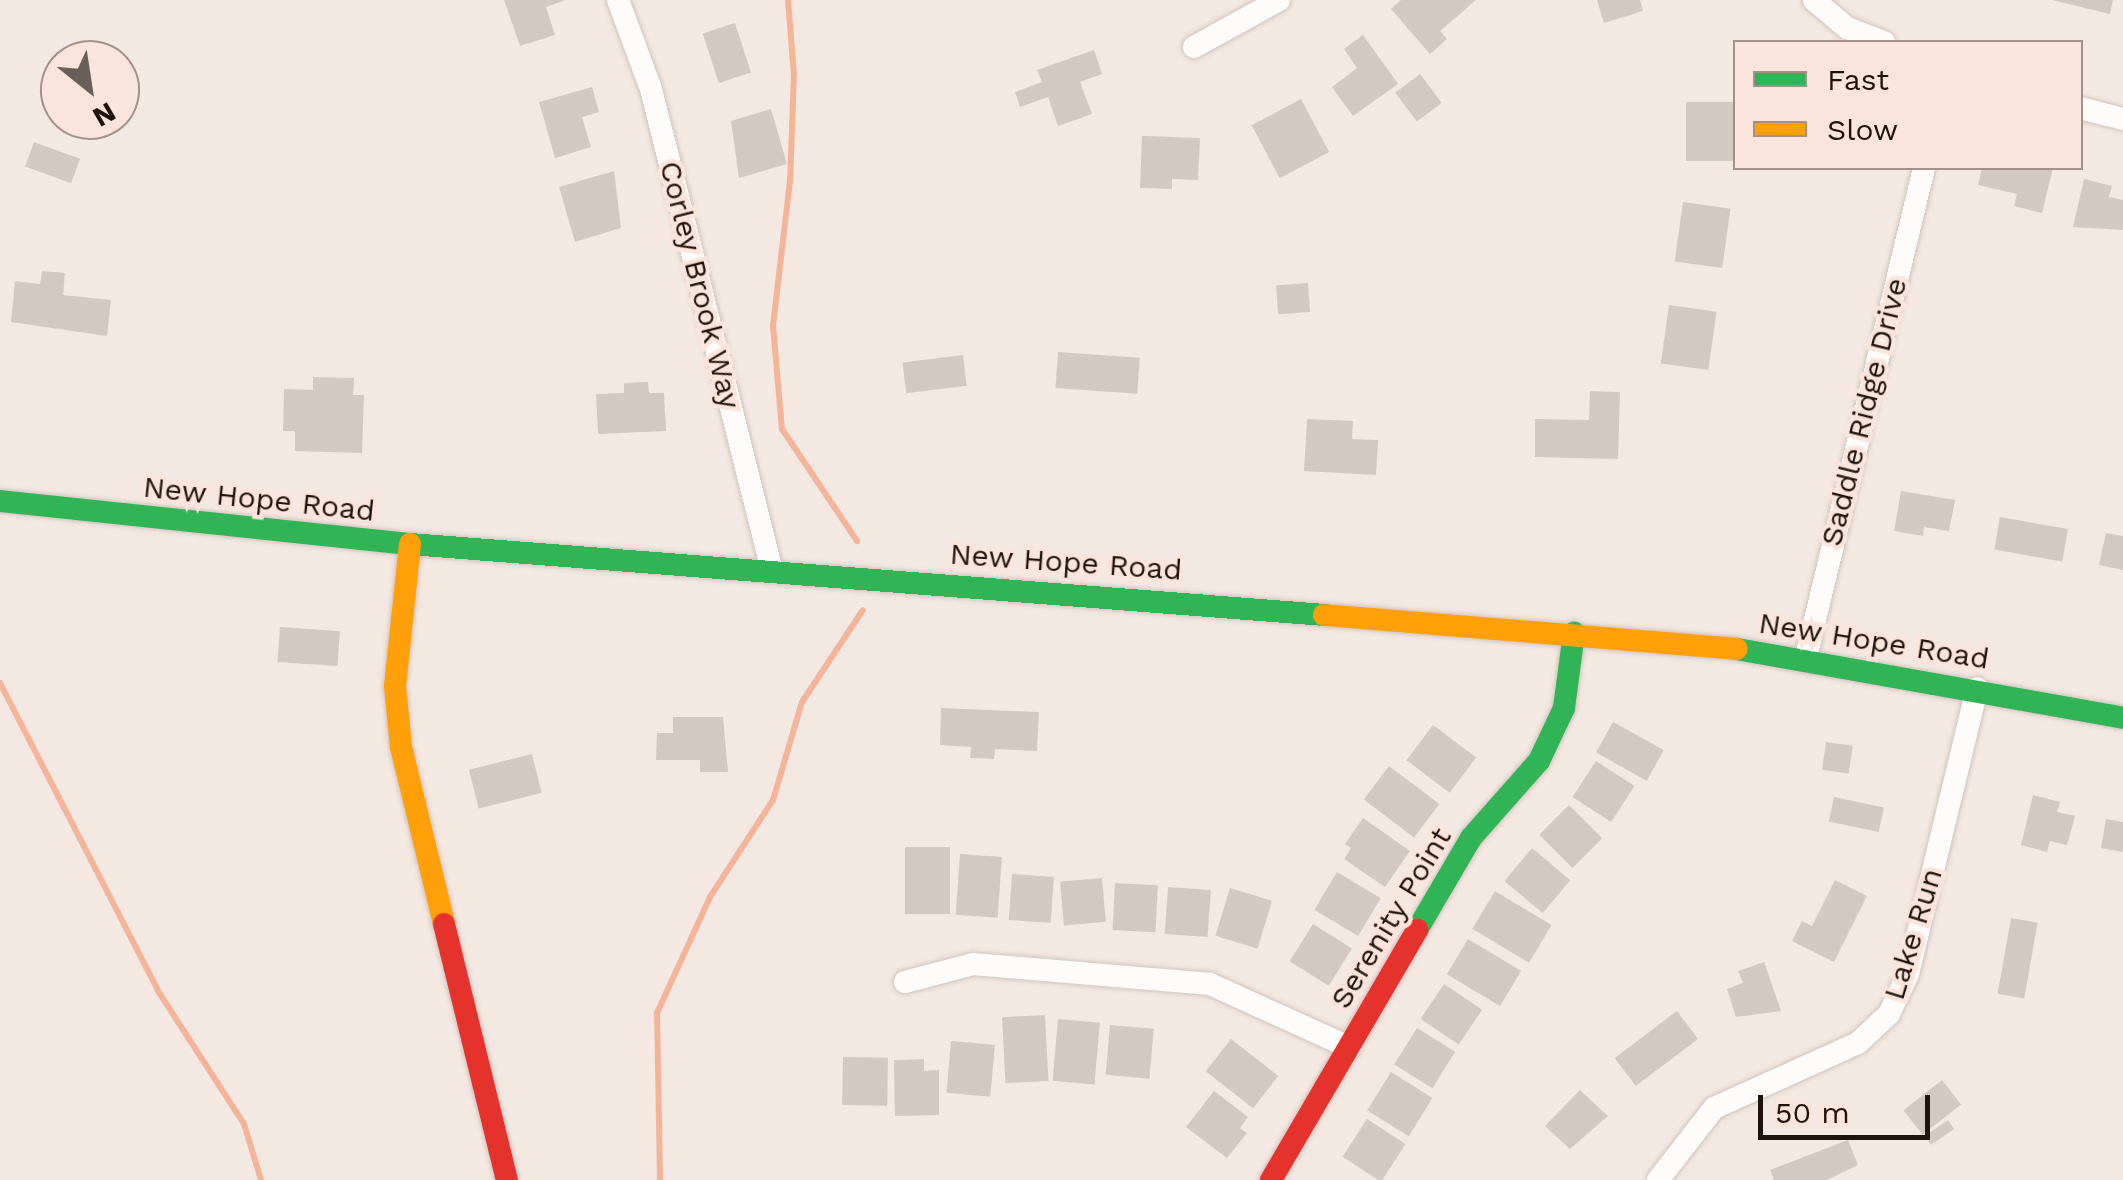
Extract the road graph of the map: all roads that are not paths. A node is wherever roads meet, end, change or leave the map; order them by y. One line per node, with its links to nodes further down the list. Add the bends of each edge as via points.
1 (618, 0): 11 (street, Corley Brook Way, via 651,88)
2 (1279, 0): 5 (street)
3 (1814, 0): 4 (street, via 1847,28)
4 (1877, 40)
5 (1194, 47)
6 (2083, 109): 7 (street)
7 (2123, 119)
8 (1924, 170): 13 (street, Saddle Ridge Drive)
9 (0, 501): 10 (street, New Hope Road)
10 (410, 544): 11 (street, New Hope Road); 18 (street, via 395,686 401,747)
11 (772, 572): 12 (street, New Hope Road)
12 (1574, 632): 13 (street, New Hope Road); 17 (street, Serenity Point, via 1564,708 1539,761 1471,838)
13 (1806, 658): 14 (street, New Hope Road)
14 (1977, 688): 15 (street, New Hope Road); 20 (street, Lake Run, via 1908,974 1889,1014 1858,1043 1714,1108)
15 (2123, 718)
16 (905, 982): 17 (street, via 973,964 1210,984)
17 (1349, 1046): 19 (street, Serenity Point)
18 (507, 1180)
19 (1271, 1180)
20 (1658, 1180)

